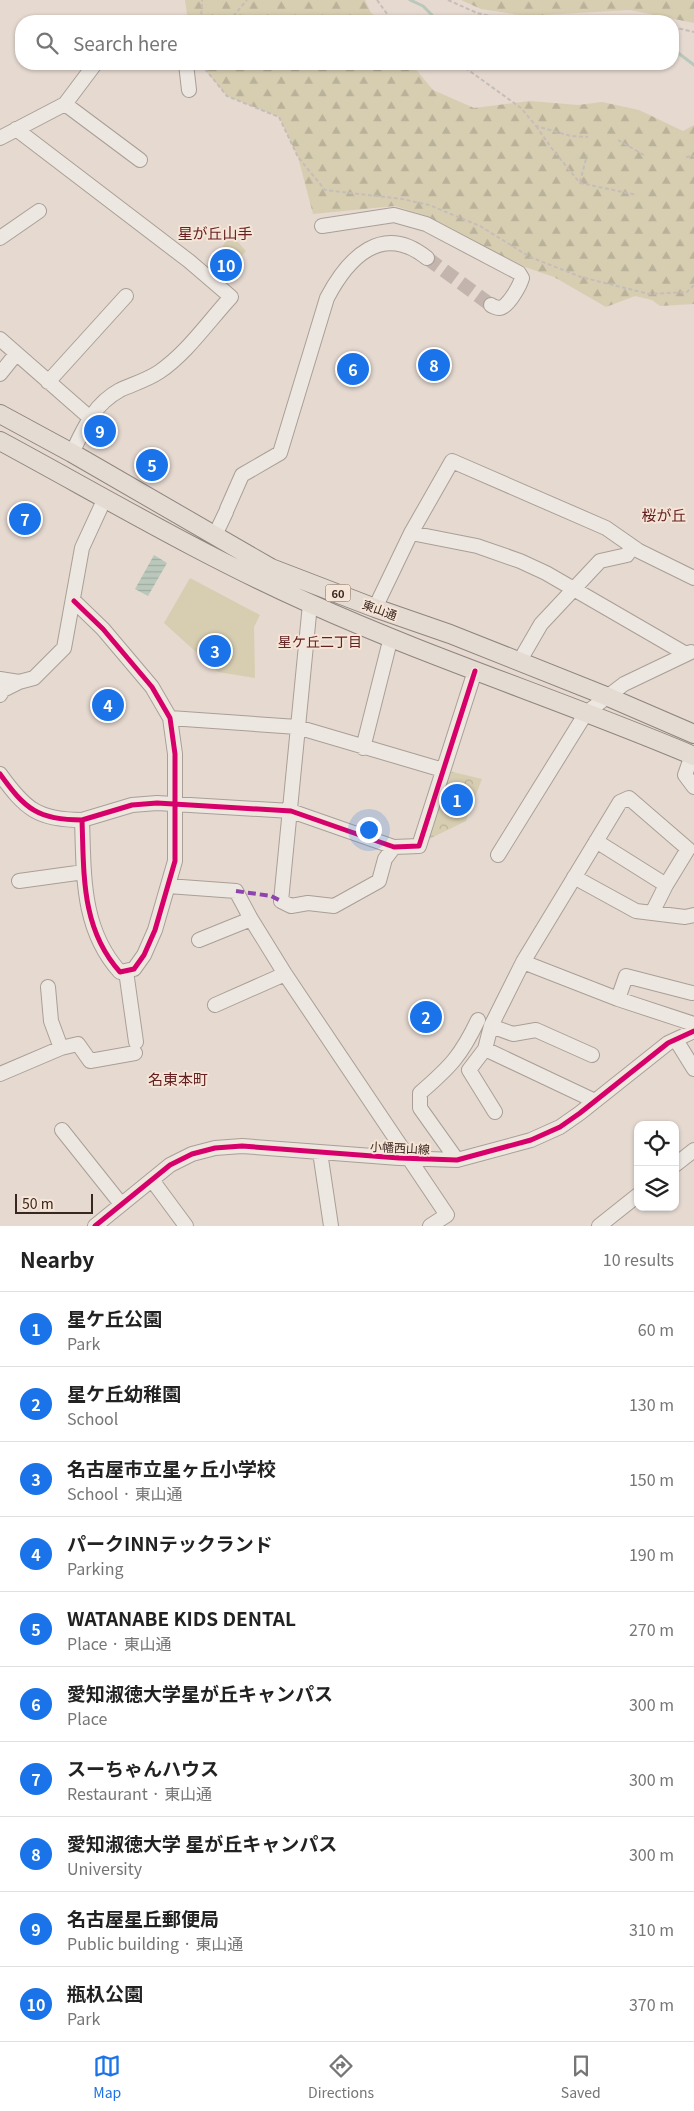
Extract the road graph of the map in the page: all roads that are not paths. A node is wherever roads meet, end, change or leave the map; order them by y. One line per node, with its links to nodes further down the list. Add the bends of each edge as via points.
1 (90, 70): 4 (street)
2 (187, 70): 3 (street)
3 (189, 90)
4 (65, 104): 5 (street); 7 (street)
5 (16, 129): 6 (street); 19 (street, via 189,261 231,297 159,372 120,390)
6 (0, 138)
7 (140, 160)
8 (39, 211): 10 (street)
9 (322, 226): 13 (street, via 394,215 426,224 519,273 522,278 520,285 504,306)
10 (2, 233)
11 (427, 258): 24 (street, via 418,250 384,244 363,251 338,277 326,298 280,453 242,475)
12 (126, 296): 17 (street)
13 (490, 306)
14 (0, 339): 15 (street)
15 (16, 354): 16 (street); 17 (street)
16 (0, 374)
17 (48, 382): 19 (street)
18 (0, 414): 21 (main road, 東山通 / 60)
19 (89, 417): 21 (street)
20 (0, 441): 22 (main road, 東山通 / 60)
21 (72, 453): 24 (main road, 東山通 / 60)
22 (105, 498): 28 (street, via 82,548); 29 (main road, 東山通 / 60, via 235,569)
23 (411, 533): 25 (street, via 452,461 606,528); 27 (street, via 477,546 546,572); 30 (street)
24 (215, 535): 30 (main road, 東山通 / 60, via 271,568)
25 (632, 546): 26 (street); 27 (street, via 627,555 600,561)
26 (694, 578)
27 (574, 590): 32 (street); 33 (street, via 541,624)
28 (74, 601): 36 (street, via 64,648 34,678); 40 (street, via 103,629 152,687)
29 (310, 604): 31 (main road, 東山通 / 60); 41 (street)
30 (375, 608): 33 (main road, 東山通 / 60)
31 (391, 637): 34 (main road, 東山通 / 60); 43 (street)
32 (690, 653): 38 (street)
33 (519, 662): 38 (main road, 東山通 / 60)
34 (475, 671): 39 (main road, 東山通 / 60); 45 (street)
35 (0, 679): 36 (street)
36 (19, 682): 37 (street)
37 (0, 695)
38 (606, 696): 39 (street); 42 (main road, 東山通 / 60)
39 (586, 713): 44 (main road, 東山通 / 60); 53 (street)
40 (170, 718): 41 (street); 48 (street)
41 (297, 727): 43 (street); 49 (street)
42 (694, 734)
43 (363, 748): 45 (street)
44 (693, 755): 47 (street, via 685,775)
45 (443, 770): 52 (street, via 419,846)
46 (0, 774): 50 (street, via 15,795 42,816)
47 (694, 787)
48 (175, 805): 49 (street); 50 (street, via 132,805); 58 (street, via 175,861)
49 (291, 812): 52 (street); 52 (street, via 281,901 291,906 308,903 334,906 379,881 385,859)
50 (82, 820): 54 (street)
51 (596, 841): 55 (street); 57 (street); 57 (street, via 620,802 629,798 688,849)
52 (394, 846)
53 (498, 856)
54 (84, 872): 56 (street); 64 (street, via 88,910 95,930 111,962 120,972)
55 (574, 877): 59 (street, via 636,911); 63 (street)
56 (19, 881)
57 (666, 885): 59 (street)
58 (168, 886): 61 (street, via 236,891); 64 (street, via 144,955 134,969)
59 (652, 913): 60 (street)
60 (694, 915)
61 (251, 919): 62 (street); 65 (street)
62 (199, 940)
63 (523, 962): 68 (street); 70 (street)
64 (126, 971): 74 (street, via 135,1047 90,1061 78,1044)
65 (286, 974): 69 (street); 84 (street)
66 (48, 987): 74 (street, via 51,1021)
67 (692, 993): 68 (street, via 626,976)
68 (618, 999): 71 (street)
69 (215, 1005)
70 (485, 1023): 75 (street); 76 (street, via 513,1034 536,1030); 85 (street, via 449,1068 420,1093 420,1108)
71 (694, 1024)
72 (694, 1032): 73 (street, 小幡西山線)
73 (676, 1040): 77 (street); 79 (street, 小幡西山線)
74 (61, 1048): 78 (street)
75 (484, 1048): 79 (street); 80 (street, via 469,1070)
76 (592, 1055)
77 (694, 1069)
78 (0, 1074)
79 (595, 1101): 85 (street, 小幡西山線, via 560,1127 530,1140)
80 (495, 1112)
81 (62, 1130): 89 (street)
82 (694, 1150): 86 (street)
83 (320, 1152): 84 (street, 小幡西山線); 87 (street, 小幡西山線, via 242,1146 215,1148 192,1154 170,1165); 92 (street)
84 (408, 1158): 85 (street, 小幡西山線); 93 (street, via 447,1215)
85 (457, 1160)
86 (679, 1162)
87 (152, 1180): 89 (street, 小幡西山線); 91 (street)
88 (634, 1198): 94 (street)
89 (121, 1204): 90 (street, 小幡西山線)
90 (95, 1226)
91 (186, 1226)
92 (331, 1226)
93 (430, 1226)
94 (599, 1226)

